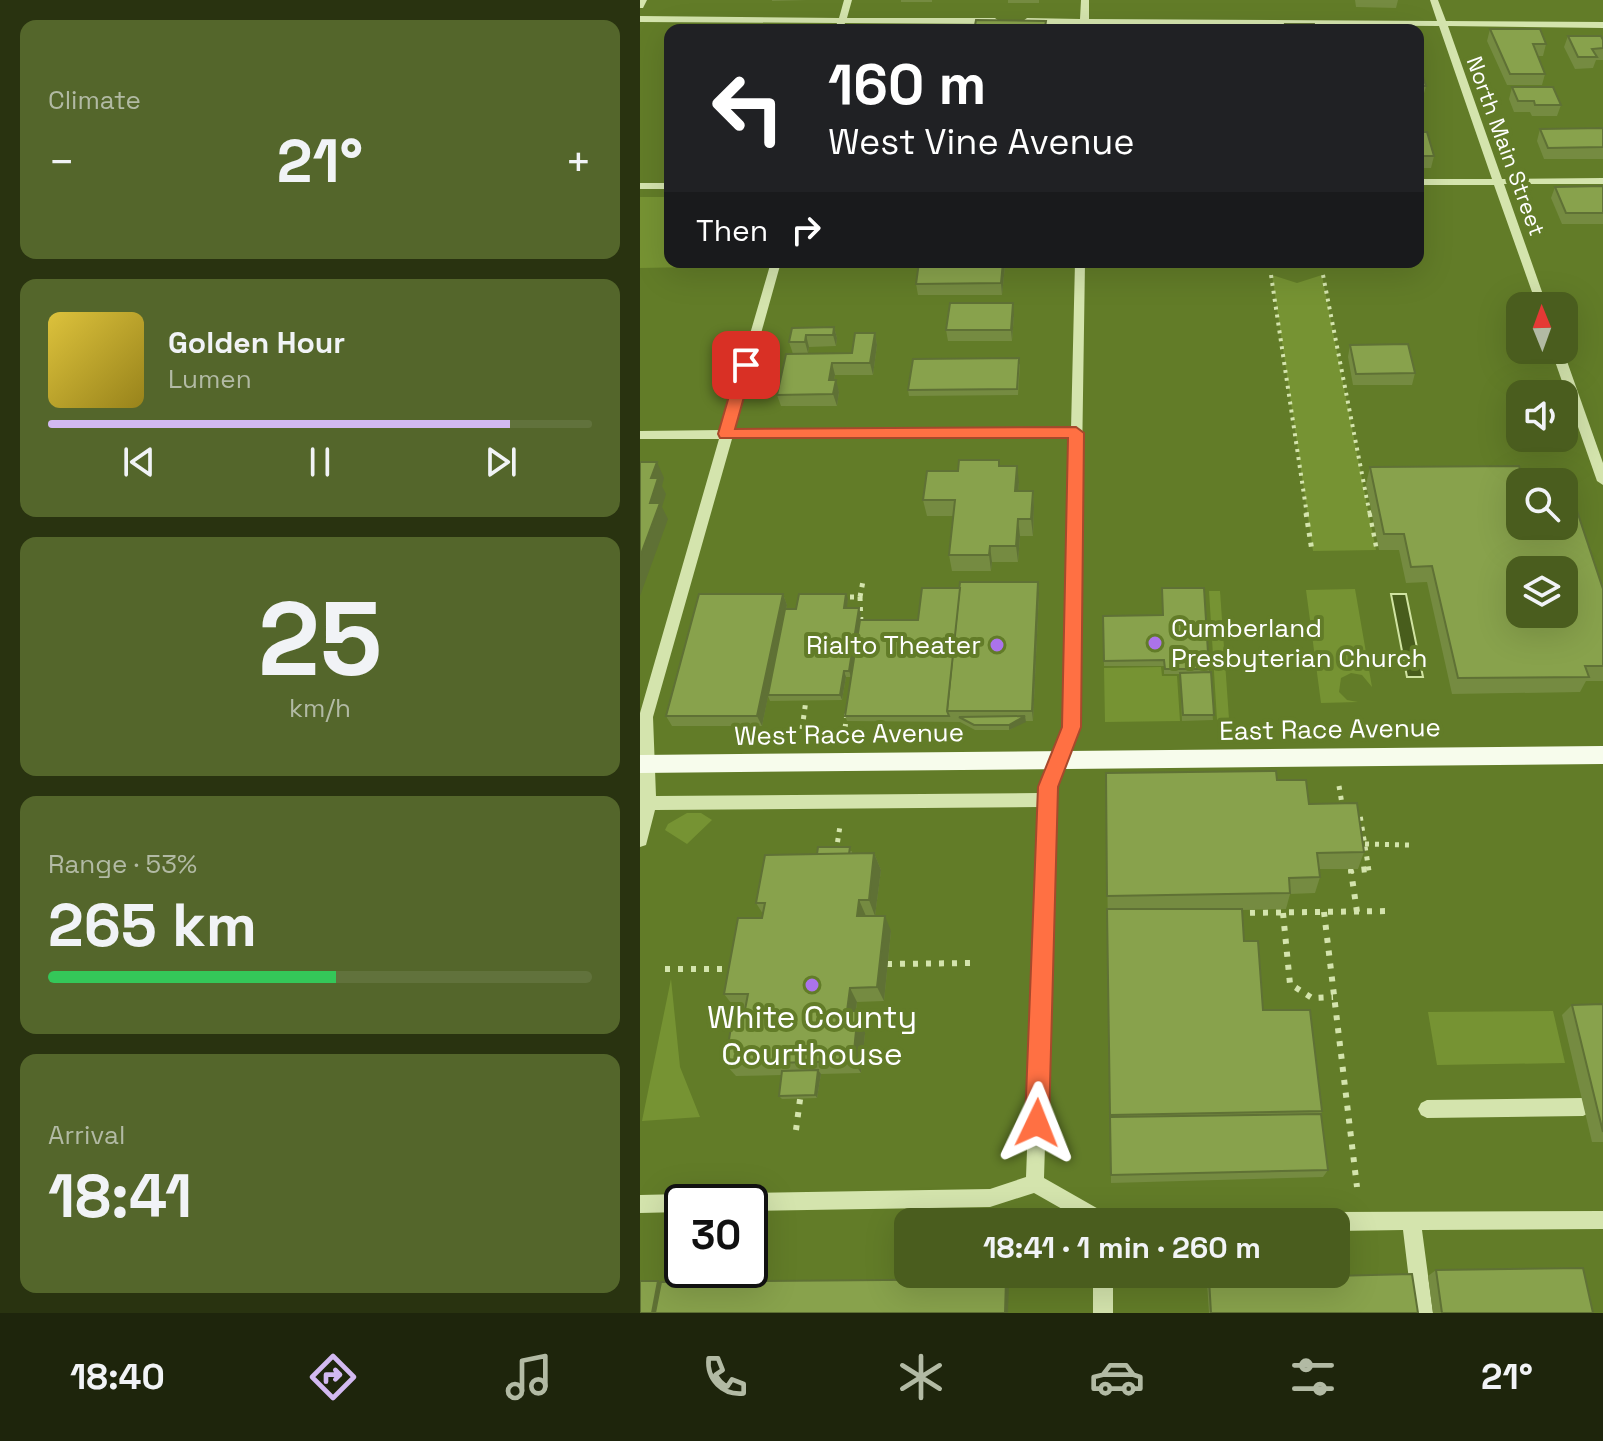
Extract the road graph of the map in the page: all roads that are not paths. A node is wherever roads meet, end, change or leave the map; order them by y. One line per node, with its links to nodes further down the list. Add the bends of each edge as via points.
1 (643, 0): 5 (street)
2 (848, 0): 10 (street)
3 (1085, 0): 13 (street)
4 (1434, 0): 15 (street, North Main Street)
5 (640, 6)
6 (640, 19): 9 (street)
7 (1001, 21): 11 (street)
8 (1017, 21): 12 (street)
9 (808, 24)
10 (841, 24)
11 (881, 24)
12 (1057, 24)
13 (1084, 24)
14 (1424, 24): 15 (street)
15 (1441, 24): 16 (street); 19 (street, North Main Street)
16 (1603, 25)
17 (1603, 181): 19 (street)
18 (1424, 182): 19 (street)
19 (1498, 182): 24 (street, North Main Street)
20 (640, 186): 21 (street)
21 (664, 186)
22 (774, 268): 28 (street)
23 (1080, 268): 26 (street)
24 (1537, 292)
25 (1562, 364): 29 (street)
26 (1076, 433): 28 (street); 33 (street, via 1071,727)
27 (1603, 433): 29 (street)
28 (725, 434): 30 (street); 34 (street, via 646,717)
29 (1586, 434): 31 (street)
30 (640, 435)
31 (1603, 481)
32 (1603, 755): 33 (main road, East Race Avenue)
33 (1058, 759): 34 (main road, West Race Avenue); 35 (street)
34 (644, 764): 36 (street)
35 (1048, 800): 36 (street); 40 (street)
36 (649, 803): 37 (street)
37 (640, 840)
38 (1583, 1107): 39 (street)
39 (1427, 1109)
40 (1035, 1183): 41 (street, via 990,1198); 44 (street)
41 (768, 1202)
42 (664, 1203): 43 (street)
43 (640, 1204)
44 (1079, 1208)
45 (1603, 1220): 47 (street)
46 (1350, 1221): 47 (street)
47 (1411, 1221): 50 (street)
48 (1103, 1288): 49 (street)
49 (1103, 1313)
50 (1423, 1313)

